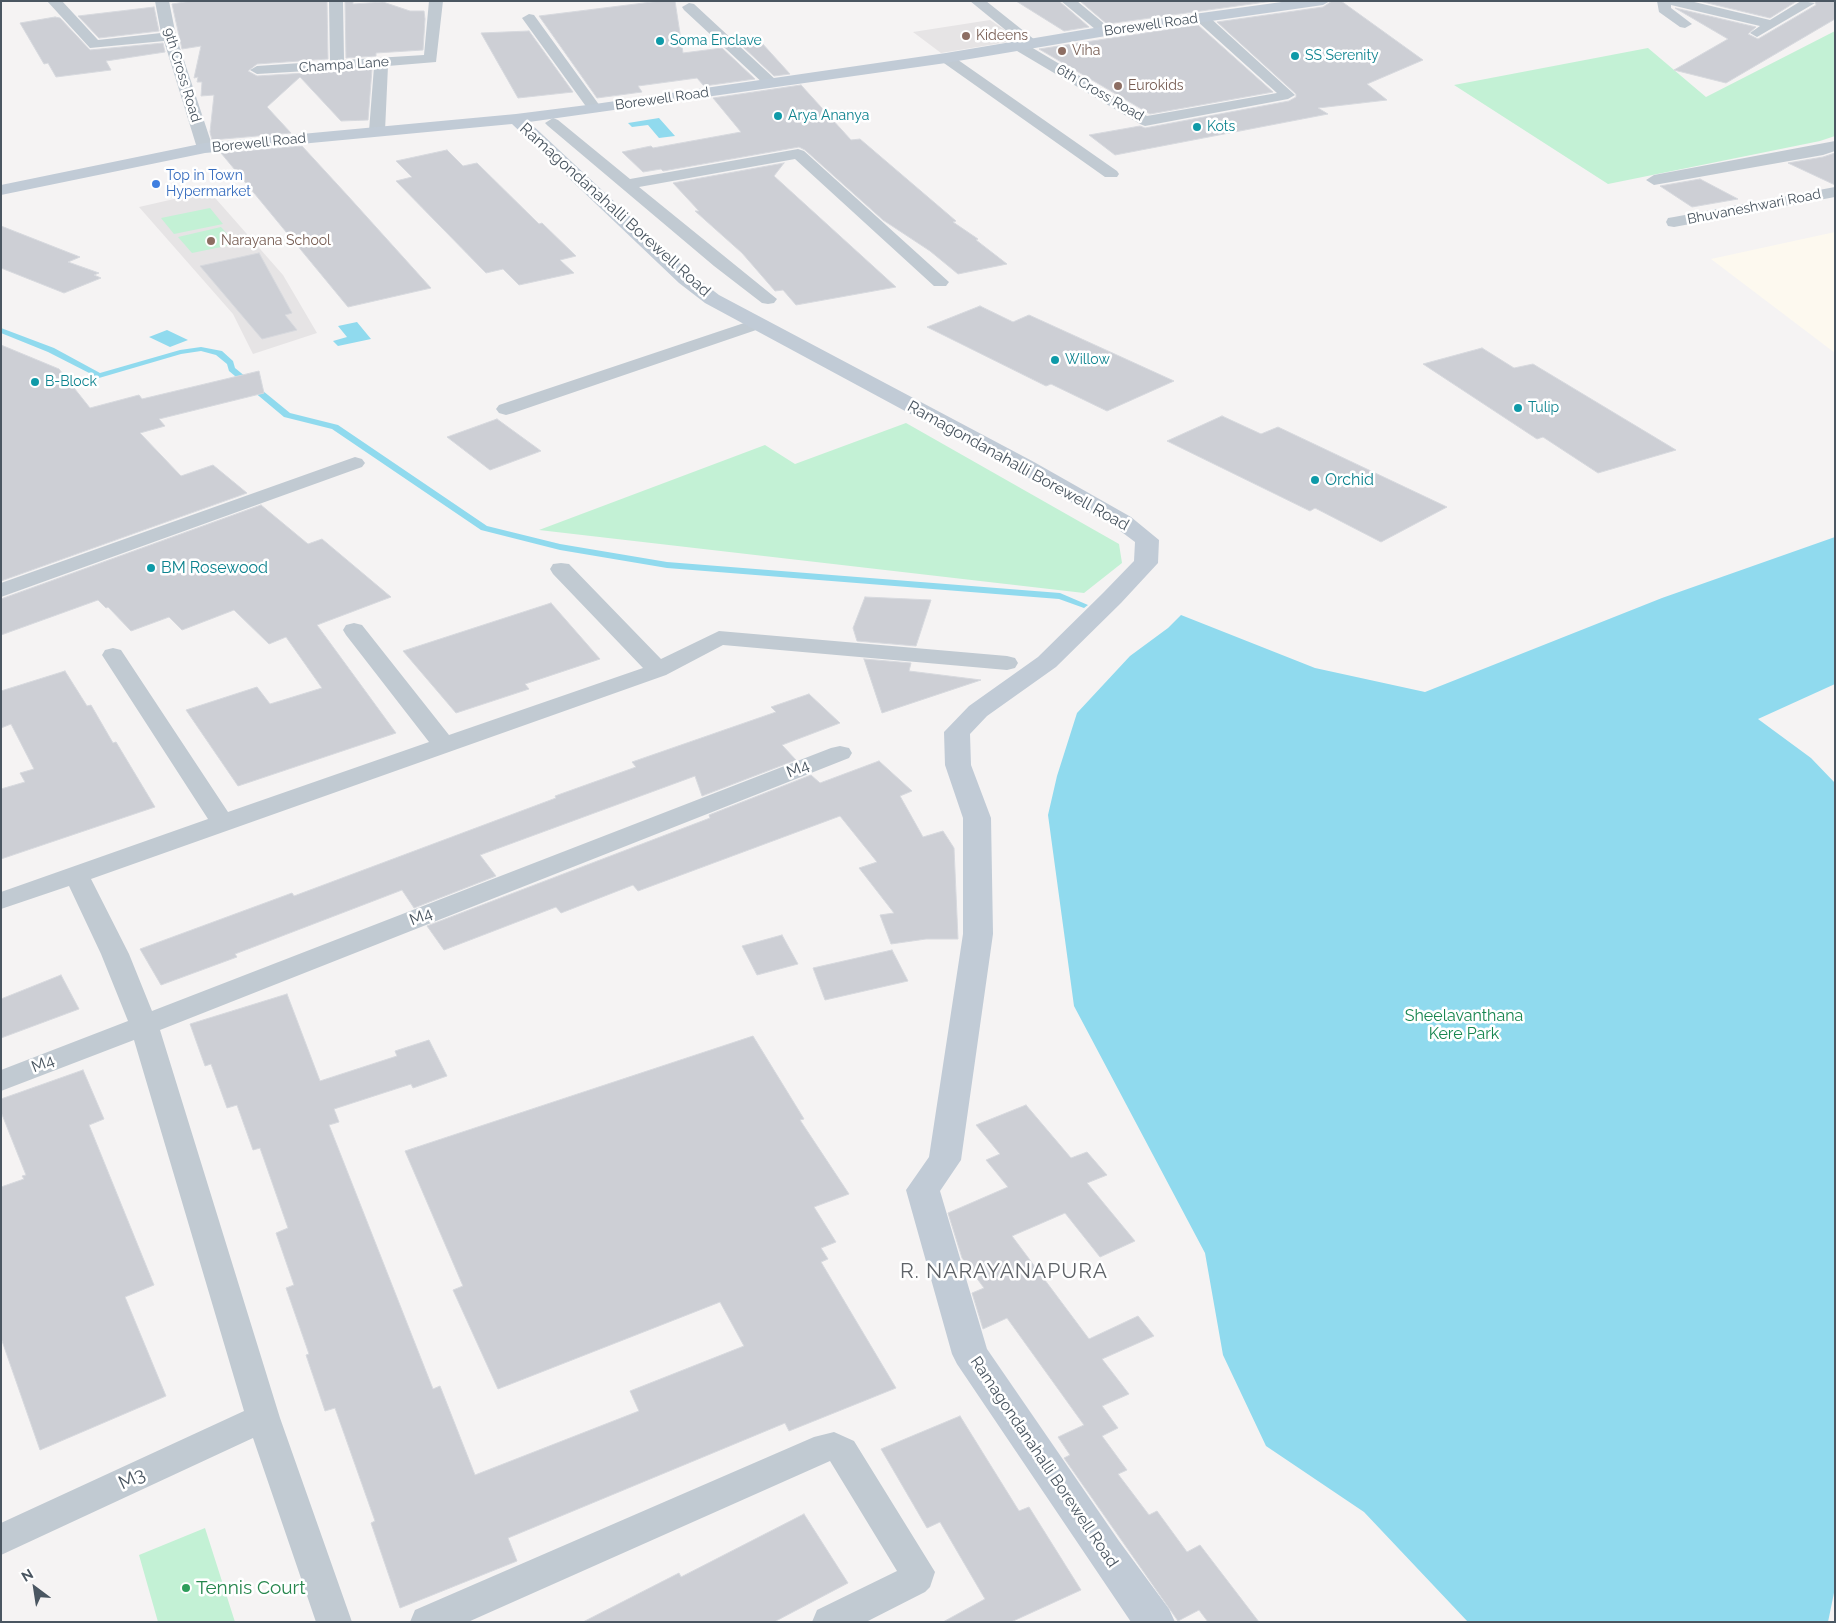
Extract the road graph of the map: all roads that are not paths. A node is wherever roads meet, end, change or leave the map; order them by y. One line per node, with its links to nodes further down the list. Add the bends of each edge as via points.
1 (54, 1): 20 (street, via 95,45)
2 (162, 1): 20 (street, 9th Cross Road)
3 (336, 1): 4 (street); 24 (street)
4 (344, 1)
5 (436, 1): 23 (street, Champa Lane, via 431,59)
6 (977, 1): 21 (street, 6th Cross Road)
7 (1068, 1): 18 (street)
8 (1323, 1): 12 (street, Borewell Road)
9 (1664, 1): 16 (street, via 1664,9)
10 (1672, 1): 17 (street)
11 (1781, 1): 17 (street, via 1806,4)
12 (1275, 4): 15 (street, Borewell Road)
13 (689, 7): 26 (street)
14 (529, 18): 27 (street)
15 (1202, 18): 18 (street, Borewell Road); 21 (street, 6th Cross Road, via 1288,95 1145,121)
16 (1685, 24)
17 (1771, 24): 19 (street)
18 (1106, 31): 21 (street, Borewell Road)
19 (1755, 34)
20 (169, 36): 32 (street, 9th Cross Road)
21 (1024, 44): 22 (street, Borewell Road)
22 (946, 58): 26 (street, Borewell Road); 33 (street)
23 (381, 62): 24 (street, Champa Lane); 30 (street)
24 (338, 65): 25 (street, Champa Lane)
25 (257, 70)
26 (771, 84): 27 (street, Borewell Road)
27 (595, 109): 28 (street, Borewell Road)
28 (516, 119): 30 (street, Borewell Road); 41 (street, Ramagondanahalli Borewell Road, via 686,279 712,299)
29 (553, 123): 35 (street)
30 (377, 131): 32 (street, Borewell Road)
31 (1835, 146): 34 (street)
32 (205, 148): 36 (street, Borewell Road)
33 (1111, 174)
34 (1654, 180)
35 (627, 184): 39 (street, via 798,154); 40 (street)
36 (1, 190)
37 (1835, 192): 38 (street, Bhuvaneshwari Road)
38 (1674, 222)
39 (940, 282)
40 (768, 299)
41 (756, 324): 42 (street); 62 (street, Ramagondanahalli Borewell Road, via 1026,467 1123,522 1147,540 1146,563 1112,598 1047,662 978,711 956,732 958,765 978,818 978,934 945,1160 923,1190 970,1354)
42 (506, 409)
43 (356, 463): 45 (street)
44 (561, 569): 49 (street)
45 (1, 591)
46 (354, 630): 50 (street)
47 (113, 655): 52 (street)
48 (1008, 663): 49 (street, via 719,638)
49 (658, 670): 50 (street)
50 (444, 745): 52 (street)
51 (840, 752): 55 (street, M4)
52 (223, 823): 53 (street)
53 (76, 875): 54 (street); 55 (street, via 115,954)
54 (1, 901)
55 (144, 1026): 56 (street, M4); 57 (street)
56 (1, 1081)
57 (263, 1418): 58 (street, M3); 59 (street)
58 (3, 1534)
59 (334, 1622)
60 (428, 1622): 61 (street, via 834,1446 842,1451 917,1574 912,1581)
61 (830, 1622)
62 (1155, 1622)

